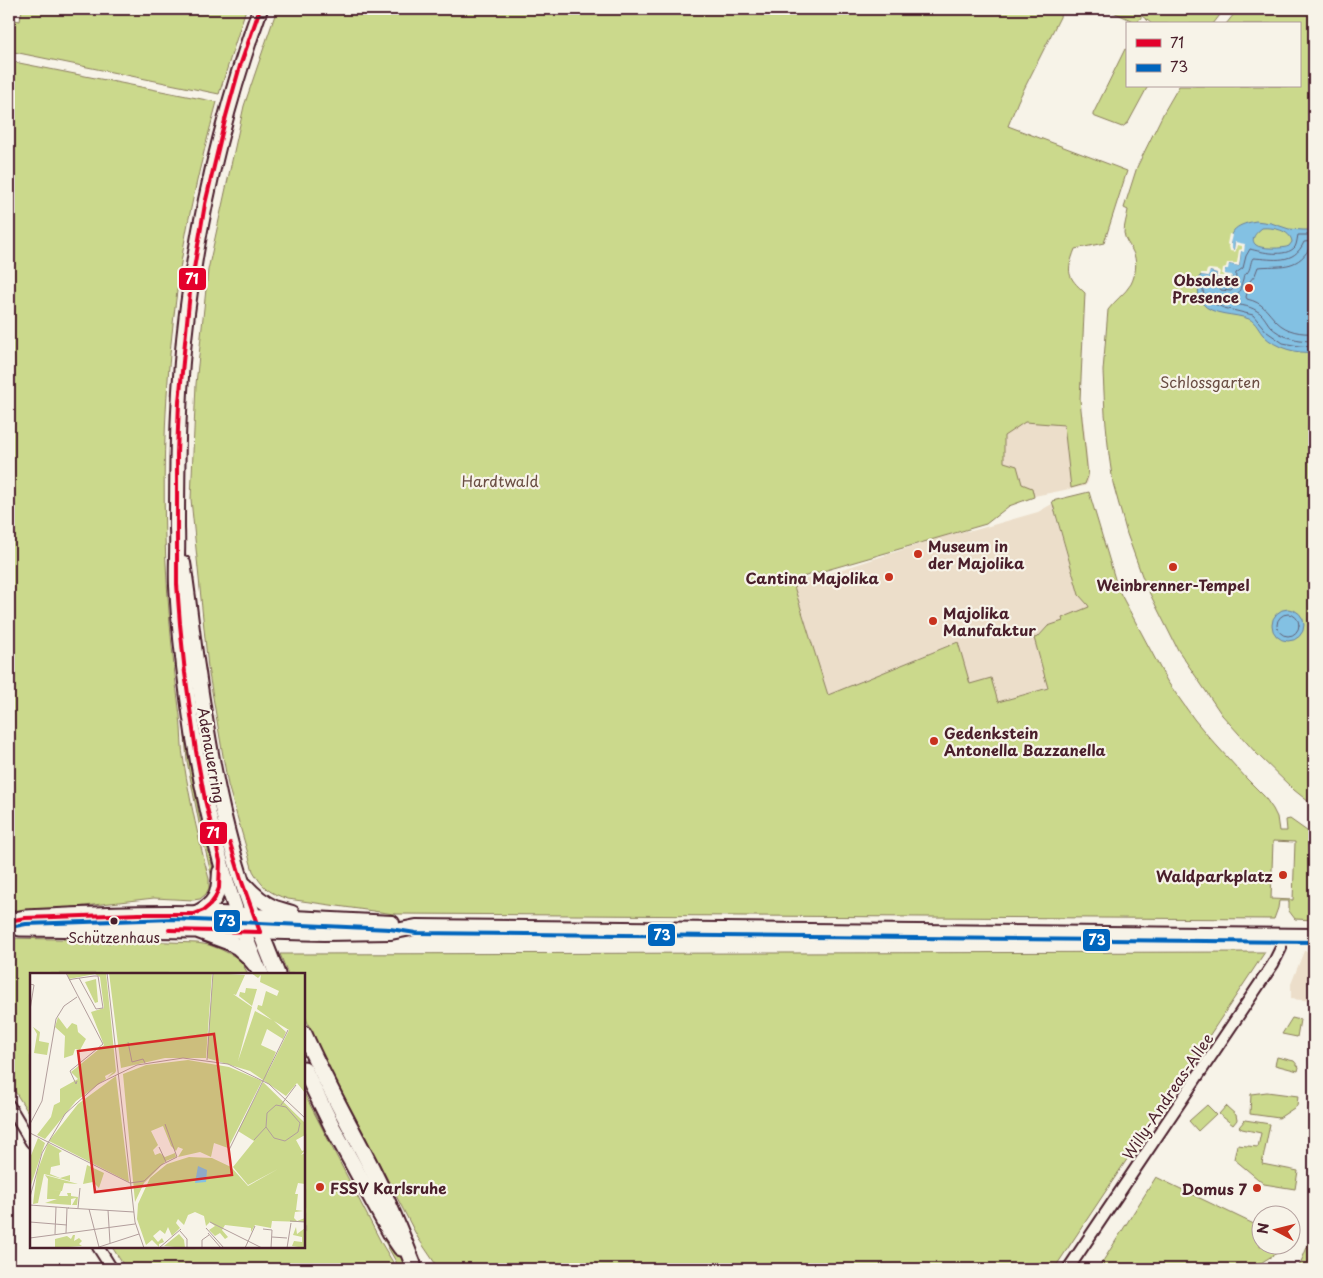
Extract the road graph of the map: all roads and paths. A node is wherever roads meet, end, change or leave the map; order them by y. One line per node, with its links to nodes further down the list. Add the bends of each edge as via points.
1 (260, 9): 2 (main road, Adenauerring, via 220,140 194,265 179,402)
2 (178, 528): 3 (main road, Adenauerring, via 177,584 186,681 196,751); 4 (main road, Adenauerring, via 216,785)
3 (220, 861): 5 (main road, via 217,894 210,905); 6 (main road, Adenauerring)
4 (242, 882): 7 (main road, Adenauerring); 8 (main road, via 265,903)
5 (194, 914): 6 (main road); 9 (main road, via 67,916)
6 (237, 915): 7 (main road); 13 (main road, Adenauerring)
7 (254, 916): 8 (main road); 14 (main road, Adenauerring)
8 (306, 919): 11 (main road, via 391,922)
9 (9, 921)
10 (9, 927): 12 (main road)
11 (416, 928): 14 (main road, via 392,932); 15 (main road)
12 (197, 930): 13 (main road); 17 (main road, via 230,942 243,951)
13 (243, 931): 14 (main road); 17 (main road, Adenauerring)
14 (260, 932): 18 (main road, Adenauerring)
15 (1282, 936): 16 (main road); 26 (street, Willy-Andreas-Allee, via 1281,948 1273,964)
16 (1314, 936)
17 (259, 971)
18 (277, 973)
19 (305, 1036): 24 (main road, via 383,1191)
20 (305, 1071): 24 (main road, via 390,1232)
21 (9, 1105): 22 (street)
22 (30, 1140)
23 (99, 1248): 25 (street)
24 (415, 1267)
25 (112, 1269)
26 (1068, 1269)

